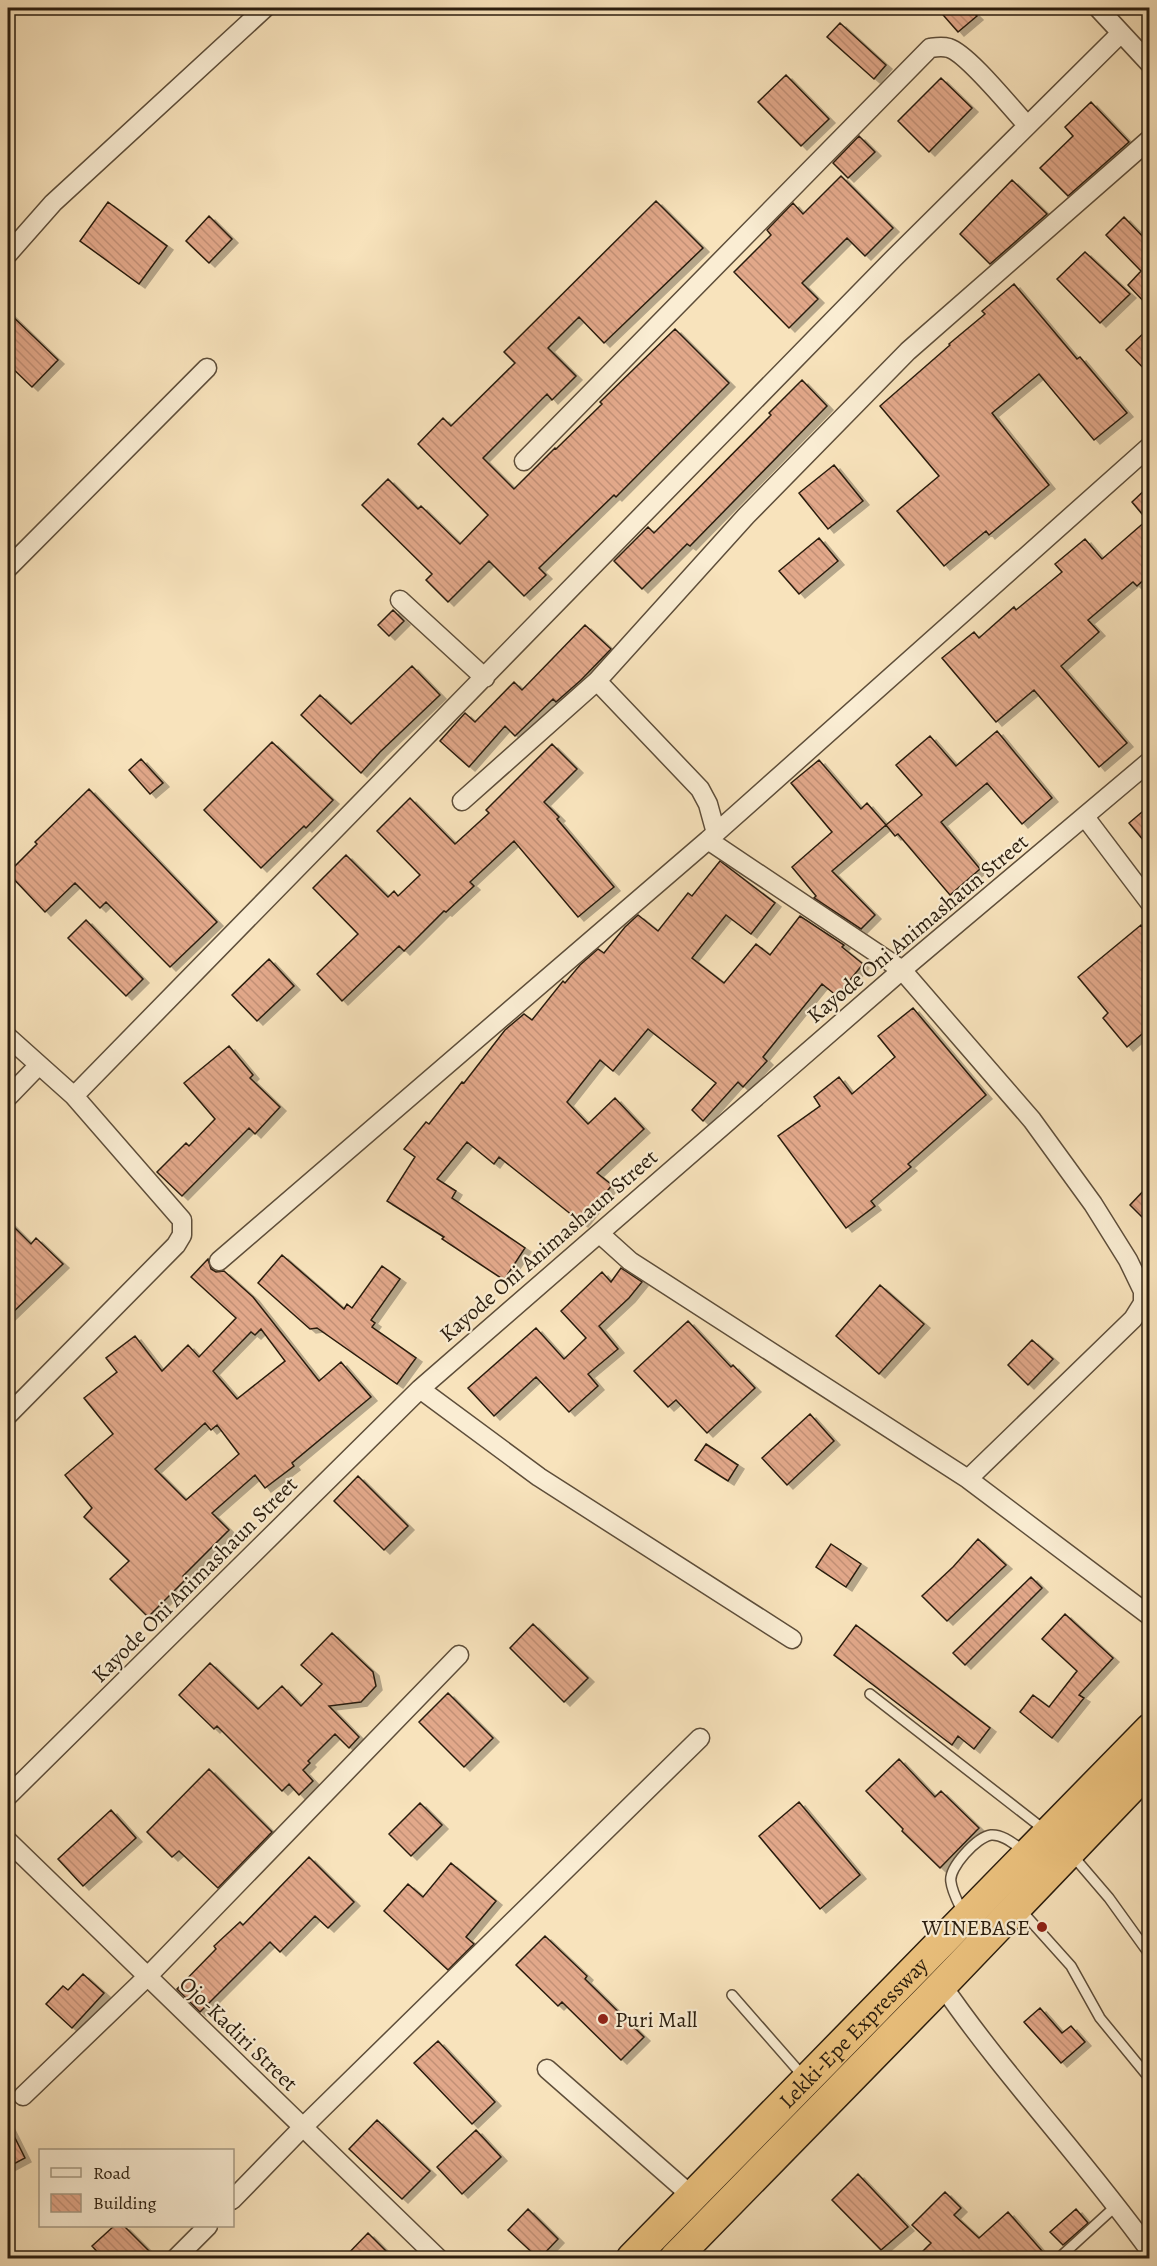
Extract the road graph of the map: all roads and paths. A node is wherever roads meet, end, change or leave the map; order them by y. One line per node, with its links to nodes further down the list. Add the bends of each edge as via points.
1 (265, 8): 7 (street, via 53,203)
2 (1098, 8): 3 (street)
3 (1121, 33): 4 (street); 5 (street)
4 (1149, 64)
5 (1027, 125): 10 (street, via 968,62 951,49 930,48); 13 (street)
6 (1149, 139): 14 (street, via 908,351 746,516)
7 (8, 254)
8 (207, 368): 11 (street)
9 (1149, 446): 18 (street)
10 (524, 461)
11 (8, 568)
12 (400, 600): 13 (street)
13 (485, 678): 23 (street)
14 (597, 681): 16 (street); 18 (street, via 700,789 708,804)
15 (1149, 761): 17 (street, Kayode Oni Animashaun Street)
16 (462, 801)
17 (1085, 817): 19 (street); 20 (street, Kayode Oni Animashaun Street)
18 (712, 837): 20 (street); 26 (street)
19 (1149, 903)
20 (902, 970): 25 (street, Kayode Oni Animashaun Street); 29 (street, via 1032,1120 1094,1204 1143,1291 1143,1303 1132,1319)
21 (8, 1037): 22 (street)
22 (39, 1065): 23 (street); 24 (street)
23 (74, 1095): 28 (street, via 182,1220 183,1228 176,1245)
24 (8, 1097)
25 (600, 1234): 27 (street, Kayode Oni Animashaun Street); 29 (street, via 630,1261)
26 (219, 1261)
27 (420, 1389): 31 (street, via 539,1478); 37 (street, Kayode Oni Animashaun Street)
28 (8, 1415)
29 (968, 1479): 30 (street)
30 (1149, 1616)
31 (792, 1639)
32 (459, 1655): 44 (street)
33 (870, 1694): 39 (lane)
34 (1149, 1729): 39 (highway, Lekki-Epe Expressway)
35 (700, 1738): 51 (street)
36 (1149, 1768): 39 (highway, Lekki-Epe Expressway)
37 (8, 1796)
38 (8, 1841): 44 (street, Ojo-Kadiri Street)
39 (1059, 1842): 40 (highway, Lekki-Epe Expressway); 41 (highway, Lekki-Epe Expressway); 43 (lane, via 1108,1898)
40 (1028, 1854): 42 (highway, Lekki-Epe Expressway); 42 (lane, via 1001,1836 991,1835 960,1860 950,1881)
41 (1017, 1907): 45 (highway, Lekki-Epe Expressway); 48 (lane, via 1071,1966 1100,2018)
42 (964, 1918): 49 (highway, Lekki-Epe Expressway)
43 (1149, 1955)
44 (147, 1977): 50 (street); 51 (street, Ojo-Kadiri Street)
45 (942, 1985): 54 (street, via 973,2031); 60 (highway, Lekki-Epe Expressway)
46 (732, 1995): 49 (lane)
47 (547, 2069): 52 (street)
48 (1149, 2079)
49 (807, 2080): 52 (highway, Lekki-Epe Expressway)
50 (23, 2096)
51 (302, 2128): 53 (street); 58 (street, Ojo-Kadiri Street)
52 (693, 2197): 59 (highway, Lekki-Epe Expressway)
53 (234, 2198)
54 (1117, 2205): 56 (street); 61 (lane)
55 (207, 2227): 57 (street)
56 (1149, 2251)
57 (176, 2259)
58 (438, 2259)
59 (632, 2259)
60 (675, 2259)
61 (1059, 2259)

